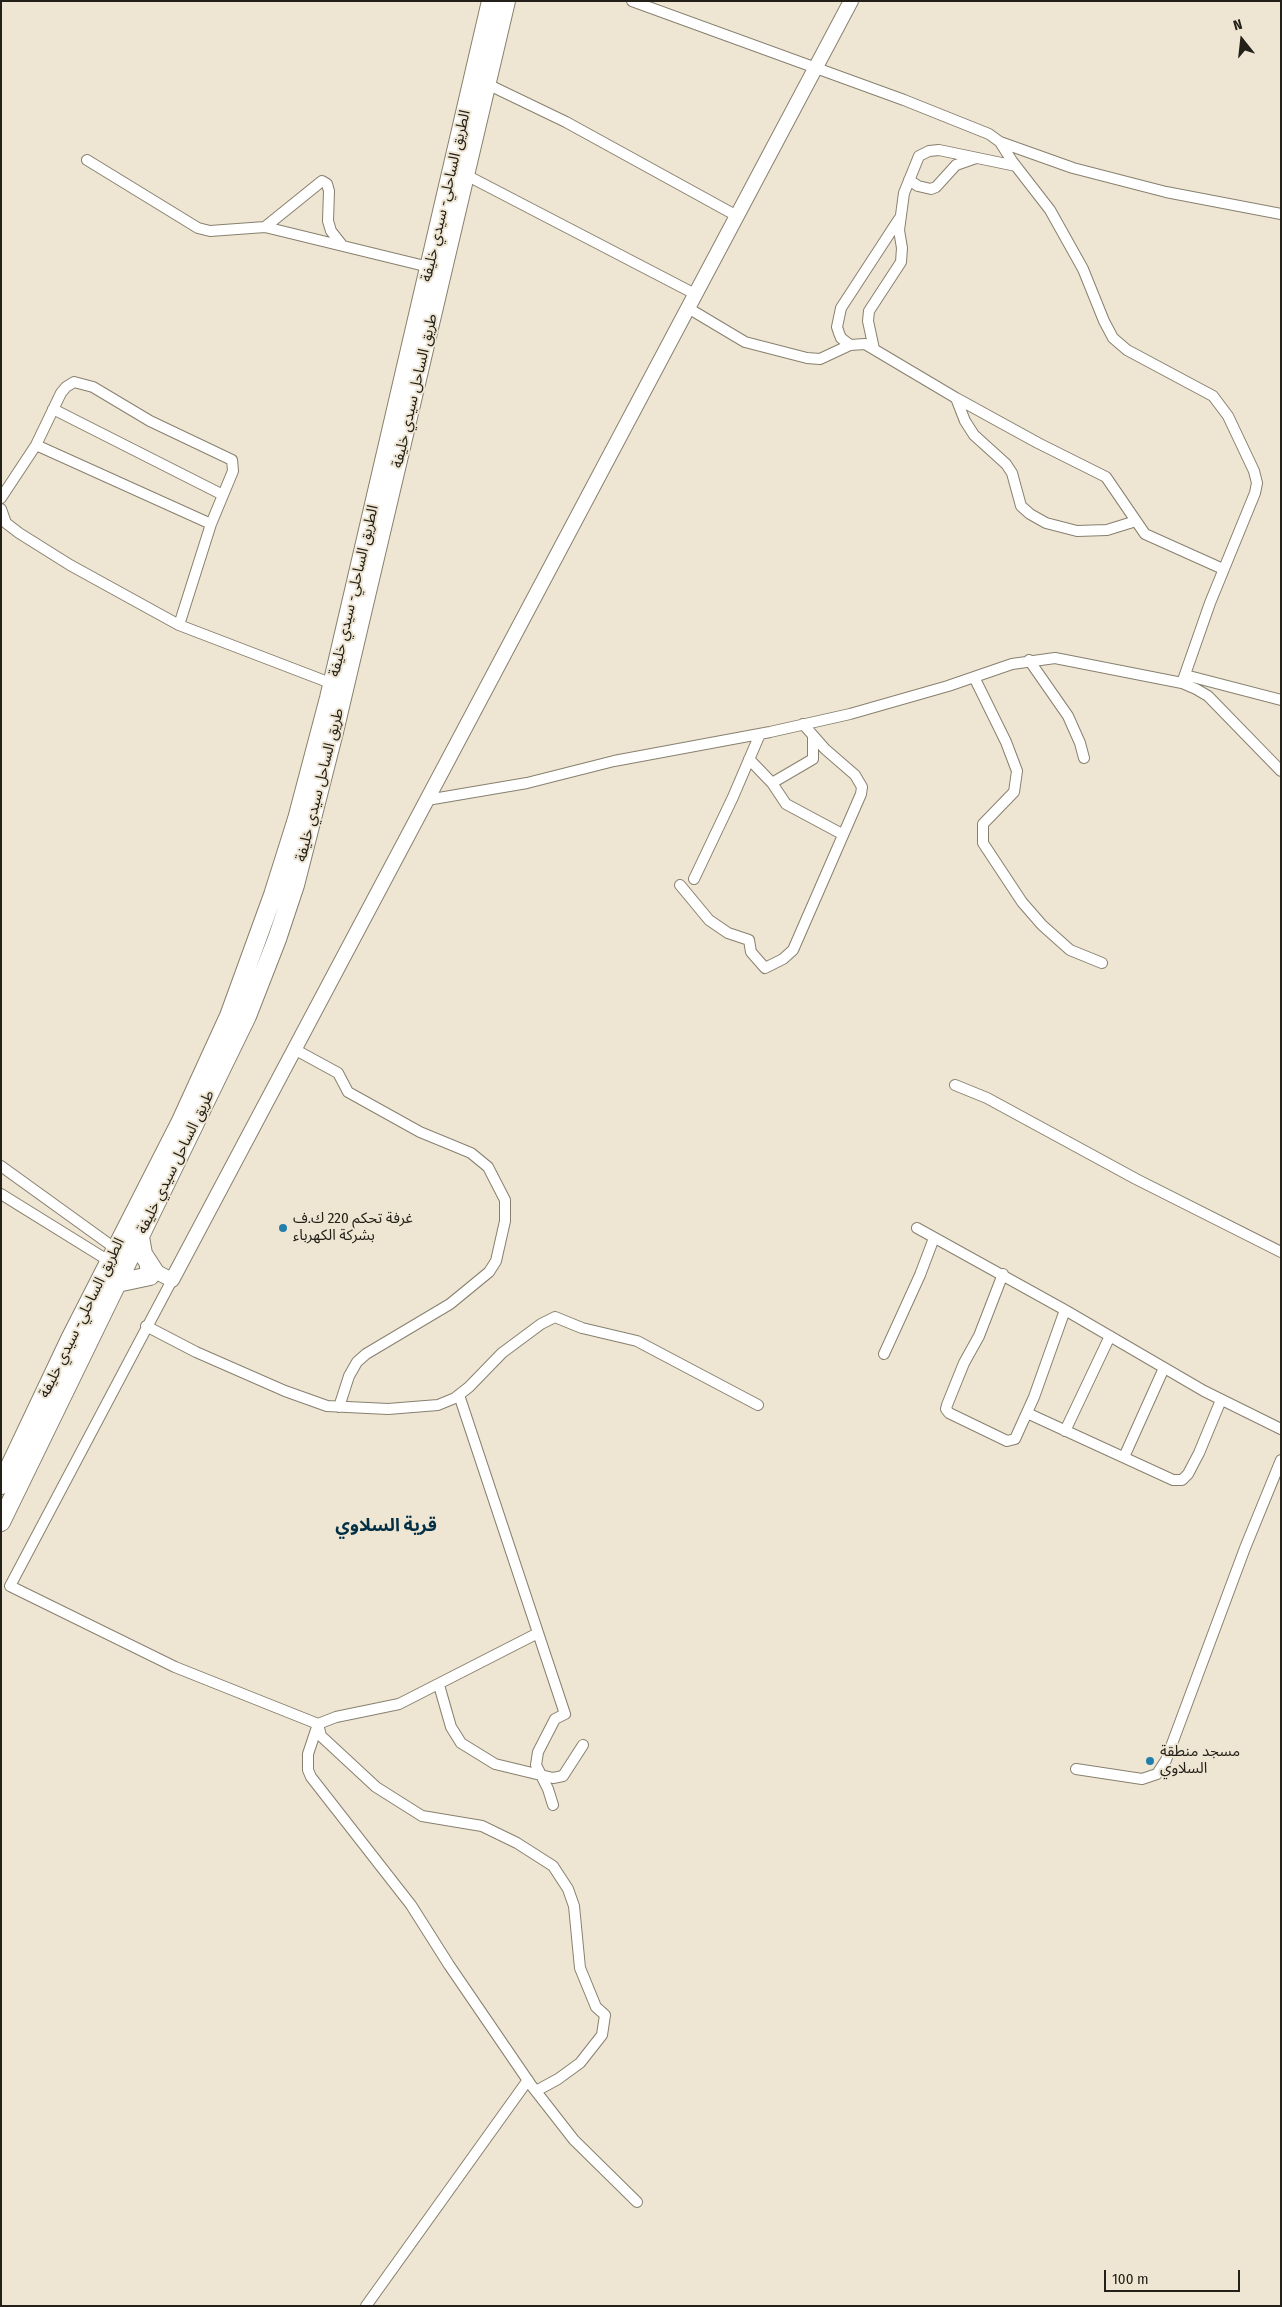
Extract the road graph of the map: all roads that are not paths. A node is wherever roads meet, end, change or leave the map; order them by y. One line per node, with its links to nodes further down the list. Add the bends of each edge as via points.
1 (491, 1): 18 (highway, الطريق الساحلي- سيدي خليفة)
2 (506, 1): 6 (highway, طريق الساحل سيدي خليفة)
3 (632, 1): 5 (street)
4 (850, 1): 5 (street)
5 (815, 68): 7 (street, via 969,125); 14 (street)
6 (487, 84): 11 (highway, طريق الساحل سيدي خليفة); 14 (street, via 566,122)
7 (1000, 142): 10 (street); 13 (street, via 1073,168 1166,192)
8 (976, 158): 10 (street); 12 (street, via 956,166 931,189); 12 (street, via 929,151 919,156)
9 (87, 160): 16 (street, via 198,228 210,231)
10 (1016, 166): 31 (street, via 1050,210 1083,269 1113,338 1127,350 1213,396 1228,416 1257,483)
11 (466, 175): 19 (street); 55 (highway, طريق الساحل سيدي خليفة, via 334,732 292,894 247,1016)
12 (909, 180): 15 (street)
13 (1281, 214)
14 (736, 216): 19 (street)
15 (900, 217): 21 (street, via 841,308 837,327 841,338); 22 (street, via 901,262 869,311)
16 (265, 227): 17 (street); 17 (street, via 322,180 329,191 331,231)
17 (342, 244): 18 (street)
18 (429, 267): 36 (highway, الطريق الساحلي- سيدي خليفة)
19 (695, 294): 20 (street)
20 (688, 308): 21 (street, via 745,342 792,355 820,359); 45 (street)
21 (850, 345): 22 (street, via 865,344)
22 (874, 349): 23 (street)
23 (956, 398): 29 (street, via 1106,477); 29 (street, via 974,435 1012,472 1022,506 1030,514 1046,523 1077,531 1107,530)
24 (53, 409): 25 (street); 26 (street); 26 (street, via 66,387 74,382 93,387 150,421 232,460 234,471)
25 (36, 445): 27 (street); 30 (street)
26 (223, 495): 30 (street)
27 (1, 498)
28 (1, 509): 32 (street, via 6,522 19,533)
29 (1136, 521): 31 (street, via 1145,534)
30 (211, 524): 32 (street)
31 (1223, 570): 35 (street)
32 (179, 626): 36 (street)
33 (1029, 660): 34 (street); 35 (street, via 1055,658); 41 (street, via 1068,716)
34 (974, 677): 38 (street, via 850,714); 49 (street, via 1017,771 1014,792 983,824 983,843 1022,902 1042,925 1070,950)
35 (1184, 679): 37 (street); 43 (street, via 1208,696)
36 (333, 684): 58 (highway, الطريق الساحلي- سيدي خليفة, via 294,827 229,1016)
37 (1281, 700)
38 (803, 724): 39 (street); 40 (street)
39 (760, 734): 42 (street); 45 (street, via 614,761 527,783)
40 (813, 736): 44 (street, via 813,759); 46 (street, via 855,775 862,787 858,804)
41 (1084, 758)
42 (749, 759): 44 (street); 47 (street)
43 (1281, 771)
44 (772, 783): 46 (street, via 786,804)
45 (427, 800): 50 (street)
46 (842, 834): 48 (street, via 793,950 765,968 750,952 748,940 728,933 709,920)
47 (694, 879)
48 (680, 885)
49 (1102, 963)
50 (294, 1049): 60 (street); 69 (street, via 338,1072 348,1092 420,1132 471,1153 488,1167 505,1200 505,1220 496,1261 489,1272 450,1304 357,1362)
51 (956, 1085): 57 (street, via 987,1098 1136,1179)
52 (1, 1166): 58 (street)
53 (1, 1194): 58 (street)
54 (916, 1228): 56 (street)
55 (140, 1237): 58 (highway, طريق الساحل سيدي خليفة); 60 (highway, via 143,1254)
56 (934, 1238): 59 (street); 64 (street)
57 (1281, 1252)
58 (119, 1263): 60 (highway); 60 (street); 75 (highway, الطريق الساحلي- سيدي خليفة); 76 (highway, طريق الساحل سيدي خليفة)
59 (1003, 1274): 61 (street); 70 (street, via 946,1409 1012,1441)
60 (159, 1276): 62 (street)
61 (1065, 1310): 63 (street); 70 (street)
62 (146, 1326): 69 (street, via 285,1391); 79 (street, via 10,1586 175,1667)
63 (1110, 1336): 65 (street); 72 (street)
64 (884, 1354)
65 (1164, 1368): 67 (street); 73 (street)
66 (459, 1395): 68 (street, via 502,1353 555,1317 582,1328 637,1341); 69 (street, via 438,1405 422,1407); 77 (street)
67 (1221, 1400): 71 (street); 73 (street, via 1199,1452 1182,1480 1173,1480)
68 (758, 1405)
69 (339, 1407)
70 (1027, 1413): 72 (street)
71 (1281, 1429)
72 (1065, 1431): 73 (street)
73 (1124, 1457)
74 (1281, 1460): 81 (street, via 1244,1548 1166,1760 1157,1774 1142,1779)
75 (1, 1485)
76 (1, 1522)
77 (538, 1633): 78 (street); 82 (street, via 564,1714 554,1719 538,1752 536,1765)
78 (439, 1685): 79 (street, via 399,1704); 82 (street, via 451,1727 461,1743 495,1764)
79 (318, 1724): 84 (street, via 308,1754 311,1777 411,1905 448,1965); 85 (street, via 321,1736 376,1787 422,1816 482,1826 517,1843 553,1866 568,1889 574,1906 580,1968 596,2007 604,2014 602,2035 580,2063)
80 (583, 1745): 82 (street, via 563,1776)
81 (1076, 1769)
82 (542, 1775): 83 (street)
83 (553, 1805)
84 (528, 2080): 85 (street); 87 (street)
85 (536, 2092): 86 (street, via 574,2140)
86 (637, 2202)
87 (366, 2306)

